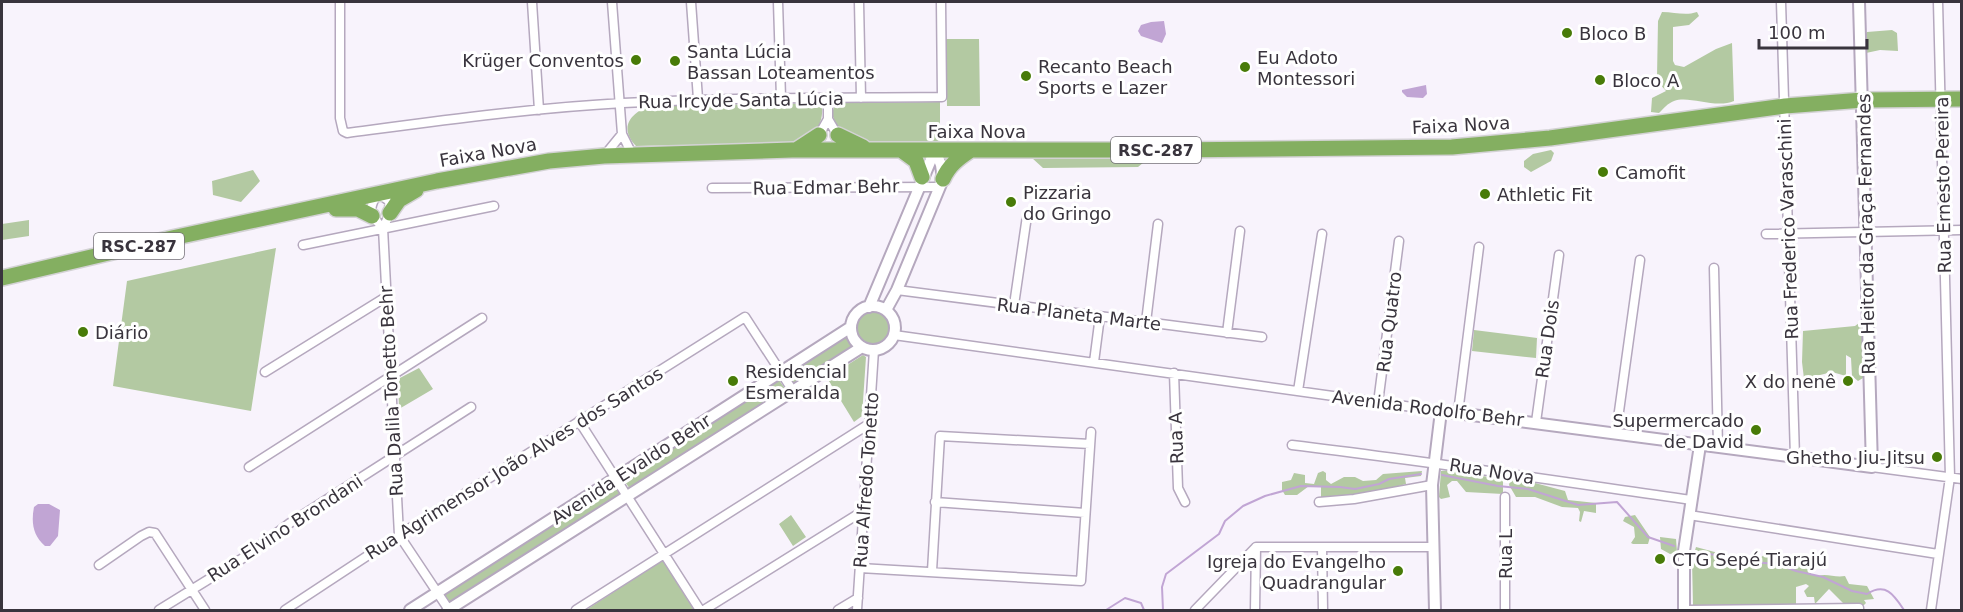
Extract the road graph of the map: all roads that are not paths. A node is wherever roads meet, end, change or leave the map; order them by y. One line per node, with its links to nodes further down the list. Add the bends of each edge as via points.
1 (340, 2): 20 (street, Rua Ircyde Santa Lúcia, via 340,118 346,133)
2 (532, 2): 20 (street)
3 (612, 2): 18 (street)
4 (692, 2): 14 (street)
5 (778, 2): 11 (street)
6 (859, 2): 13 (street)
7 (941, 2): 13 (street, Rua Ircyde Santa Lúcia, via 942,97)
8 (1781, 2): 19 (street, Rua Frederico Varaschini)
9 (1859, 2): 17 (street, Rua Heitor da Graça Fernandes)
10 (1938, 2): 15 (street, Rua Ernesto Pereira)
11 (781, 98): 12 (street, Rua Ircyde Santa Lúcia); 14 (street, Rua Ircyde Santa Lúcia)
12 (828, 98): 13 (street, Rua Ircyde Santa Lúcia); 21 (street)
13 (861, 98)
14 (698, 99): 18 (street, Rua Ircyde Santa Lúcia)
15 (1941, 99): 16 (highway, Faixa Nova / RSC-287); 17 (highway, Faixa Nova / RSC-287); 45 (street, Rua Ernesto Pereira)
16 (1962, 99)
17 (1863, 100): 19 (highway, Faixa Nova / RSC-287); 48 (street, Rua Heitor da Graça Fernandes)
18 (620, 103): 20 (street, Rua Ircyde Santa Lúcia); 22 (street)
19 (1785, 106): 30 (highway, Faixa Nova / RSC-287, via 1551,138 1452,147); 51 (street, Rua Frederico Varaschini)
20 (539, 110)
21 (828, 119): 23 (street); 24 (street)
22 (622, 134): 31 (street); 32 (street)
23 (819, 135): 25 (highway); 26 (street, via 820,143)
24 (838, 135): 26 (street, via 835,147); 27 (highway)
25 (796, 150): 26 (highway, Faixa Nova / RSC-287); 31 (highway, Faixa Nova / RSC-287)
26 (829, 150): 27 (highway, Faixa Nova / RSC-287)
27 (872, 150): 28 (highway, Faixa Nova / RSC-287)
28 (901, 150): 29 (highway, Faixa Nova / RSC-287); 33 (highway, via 916,161)
29 (935, 150): 30 (highway, Faixa Nova / RSC-287); 33 (street); 35 (street, via 941,165)
30 (971, 150): 35 (highway, via 946,171)
31 (632, 154): 32 (highway, Faixa Nova / RSC-287)
32 (604, 156): 34 (highway, Faixa Nova / RSC-287, via 549,161)
33 (920, 182): 35 (street, Rua Edmar Behr); 36 (street, Rua Edmar Behr); 62 (street)
34 (428, 183): 37 (highway, Faixa Nova / RSC-287); 40 (highway, via 399,200)
35 (941, 183): 59 (street)
36 (712, 188)
37 (378, 193): 39 (highway, Faixa Nova / RSC-287); 40 (street, via 389,201); 41 (street)
38 (494, 206): 44 (street)
39 (315, 207): 41 (highway, via 358,209); 58 (highway, Faixa Nova / RSC-287)
40 (390, 213): 44 (street)
41 (372, 216): 44 (street)
42 (1027, 216): 61 (street)
43 (1158, 224): 66 (street)
44 (383, 228): 53 (street); 60 (street, Rua Dalila Tonetto Behr)
45 (1945, 230): 46 (street); 48 (street); 98 (street, Rua Ernesto Pereira)
46 (1962, 230)
47 (1240, 231): 68 (street)
48 (1866, 232): 51 (street); 97 (street, Rua Heitor da Graça Fernandes)
49 (1322, 234): 79 (street)
50 (1766, 234): 51 (street)
51 (1787, 234): 94 (street, Rua Frederico Varaschini)
52 (1399, 241): 80 (street, Rua Quatro)
53 (303, 245)
54 (1479, 246): 83 (street)
55 (1559, 255): 85 (street, Rua Dois)
56 (1640, 260): 88 (street)
57 (1714, 268): 92 (street)
58 (2, 278)
59 (897, 290): 61 (street, Rua Planeta Marte); 63 (street)
60 (386, 297): 74 (street); 77 (street, Rua Dalila Tonetto Behr)
61 (1014, 305): 64 (street, Rua Planeta Marte)
62 (868, 307): 63 (street); 67 (street, via 854,318)
63 (886, 310): 69 (street, via 895,326)
64 (1100, 316): 66 (street, Rua Planeta Marte); 73 (street)
65 (482, 318): 77 (street)
66 (1146, 322): 68 (street, Rua Planeta Marte)
67 (852, 327): 71 (street, via 852,335); 75 (street, Avenida Evaldo Behr)
68 (1227, 333): 70 (street, Rua Planeta Marte)
69 (894, 335): 72 (street, via 890,343); 73 (street, Avenida Rodolfo Behr)
70 (1262, 337)
71 (862, 347): 72 (street); 78 (street, Avenida Evaldo Behr)
72 (874, 350): 86 (street, Rua Alfredo Tonetto)
73 (1094, 362): 76 (street, Avenida Rodolfo Behr)
74 (265, 372)
75 (780, 373): 78 (street); 84 (street, Rua Agrimensor João Alves dos Santos, via 745,316); 99 (street, Avenida Evaldo Behr)
76 (1174, 373): 79 (street, Avenida Rodolfo Behr); 106 (street, Rua A, via 1178,488)
77 (391, 376): 93 (street, Rua Dalila Tonetto Behr); 96 (street)
78 (793, 391): 102 (street, Avenida Evaldo Behr)
79 (1298, 391): 80 (street, Avenida Rodolfo Behr)
80 (1378, 403): 82 (street, Avenida Rodolfo Behr)
81 (471, 407): 93 (street, Rua Elvino Brondani)
82 (1441, 411): 83 (street, Avenida Rodolfo Behr); 95 (street)
83 (1458, 413): 85 (street, Avenida Rodolfo Behr)
84 (579, 422): 99 (street); 111 (street, Rua Agrimensor João Alves dos Santos)
85 (1536, 422): 88 (street, Avenida Rodolfo Behr)
86 (869, 424): 108 (street, Rua Alfredo Tonetto); 115 (street)
87 (1091, 432): 89 (street)
88 (1616, 433): 91 (street, Avenida Rodolfo Behr)
89 (1090, 444): 105 (street, via 940,436); 109 (street)
90 (1292, 445): 95 (street, Rua Nova)
91 (1700, 445): 92 (street, Avenida Rodolfo Behr); 104 (street)
92 (1718, 447): 94 (street, Avenida Rodolfo Behr)
93 (395, 455): 111 (street, Rua Dalila Tonetto Behr); 120 (street, Rua Elvino Brondani)
94 (1796, 457): 97 (street, Avenida Rodolfo Behr)
95 (1434, 462): 101 (street); 104 (street, Rua Nova)
96 (249, 467)
97 (1872, 467): 98 (street, Avenida Rodolfo Behr)
98 (1950, 477): 100 (street, Avenida Rodolfo Behr); 116 (street, Rua Ernesto Pereira)
99 (616, 478): 102 (street); 121 (street, Avenida Evaldo Behr)
100 (1962, 479)
101 (1432, 485): 107 (street); 114 (street)
102 (628, 496): 115 (street); 128 (street, Avenida Evaldo Behr)
103 (1504, 496): 137 (street, Rua L)
104 (1692, 500): 110 (street)
105 (935, 502): 109 (street); 119 (street)
106 (1185, 502)
107 (1319, 502)
108 (863, 512): 118 (street, Rua Alfredo Tonetto); 130 (street)
109 (1085, 513): 119 (street, via 1081,581)
110 (1689, 516): 116 (street); 138 (street, via 1684,551)
111 (399, 535): 121 (street); 126 (street, Rua Agrimensor João Alves dos Santos)
112 (1256, 547): 113 (street); 133 (street); 134 (street)
113 (1322, 547): 114 (street); 135 (street)
114 (1434, 547): 136 (street)
115 (664, 554): 129 (street); 130 (street)
116 (1938, 554): 140 (street, Rua Ernesto Pereira)
117 (99, 565): 120 (street, via 149,532 157,535)
118 (860, 568): 119 (street); 122 (street, Rua Alfredo Tonetto)
119 (932, 571)
120 (191, 589): 124 (street, Rua Elvino Brondani); 125 (street)
121 (438, 593): 127 (street, Avenida Evaldo Behr); 128 (street)
122 (858, 598): 131 (street); 132 (street, Rua Alfredo Tonetto)
123 (1799, 609): 138 (street); 139 (street)
124 (159, 610)
125 (205, 610)
126 (285, 610)
127 (410, 610)
128 (448, 610)
129 (576, 610)
130 (702, 610)
131 (838, 610)
132 (857, 610)
133 (1195, 610)
134 (1255, 610)
135 (1323, 610)
136 (1435, 610)
137 (1505, 610)
138 (1686, 610)
139 (1859, 610)
140 (1931, 610)

